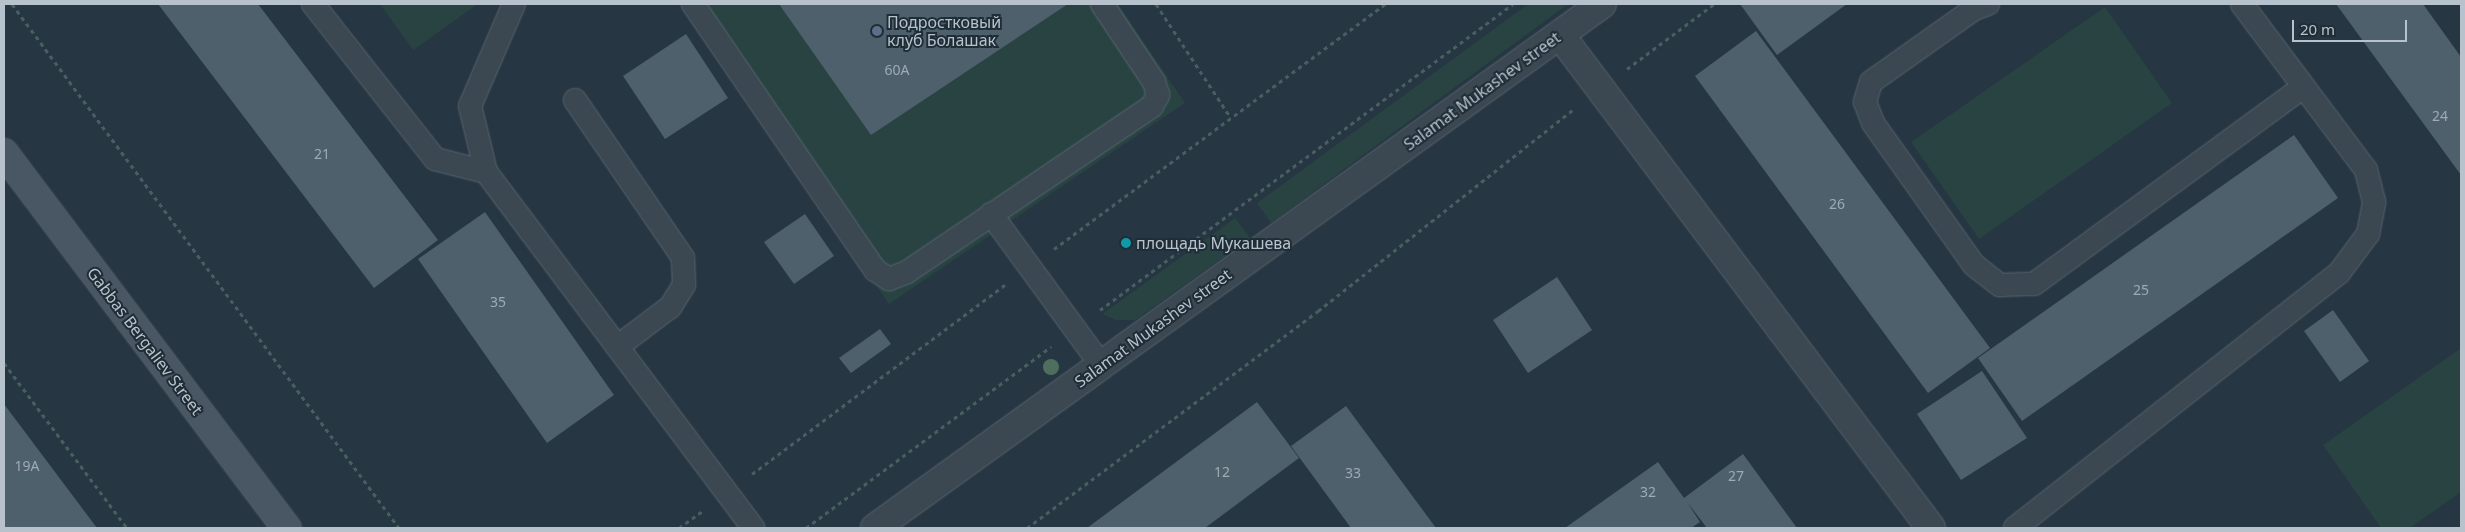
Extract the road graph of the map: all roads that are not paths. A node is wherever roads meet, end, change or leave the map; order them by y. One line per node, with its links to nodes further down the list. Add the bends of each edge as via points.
1 (313, 4): 12 (lane, via 435,159)
2 (514, 4): 12 (lane, via 470,106)
3 (693, 4): 13 (lane, via 875,270 889,279 907,272)
4 (1102, 4): 13 (lane, via 1154,82 1158,95 1152,106)
5 (1602, 4): 8 (street, Salamat Mukashev street)
6 (1988, 4): 9 (lane, via 1974,9 1871,82 1864,102 1873,123 1974,264 2000,285 2034,284)
7 (2242, 4): 9 (lane)
8 (1560, 36): 15 (street, Salamat Mukashev street); 19 (street)
9 (2303, 87): 20 (lane, via 2366,170 2374,202 2368,234 2339,273)
10 (575, 100): 14 (lane, via 683,258 684,285 670,307)
11 (4, 153): 16 (street, Gabbas Bergaliev Street)
12 (486, 172): 14 (lane)
13 (991, 214): 15 (lane)
14 (617, 347): 17 (lane)
15 (1101, 365): 18 (street, Salamat Mukashev street)
16 (287, 528)
17 (753, 528)
18 (875, 528)
19 (1931, 528)
20 (2015, 528)

